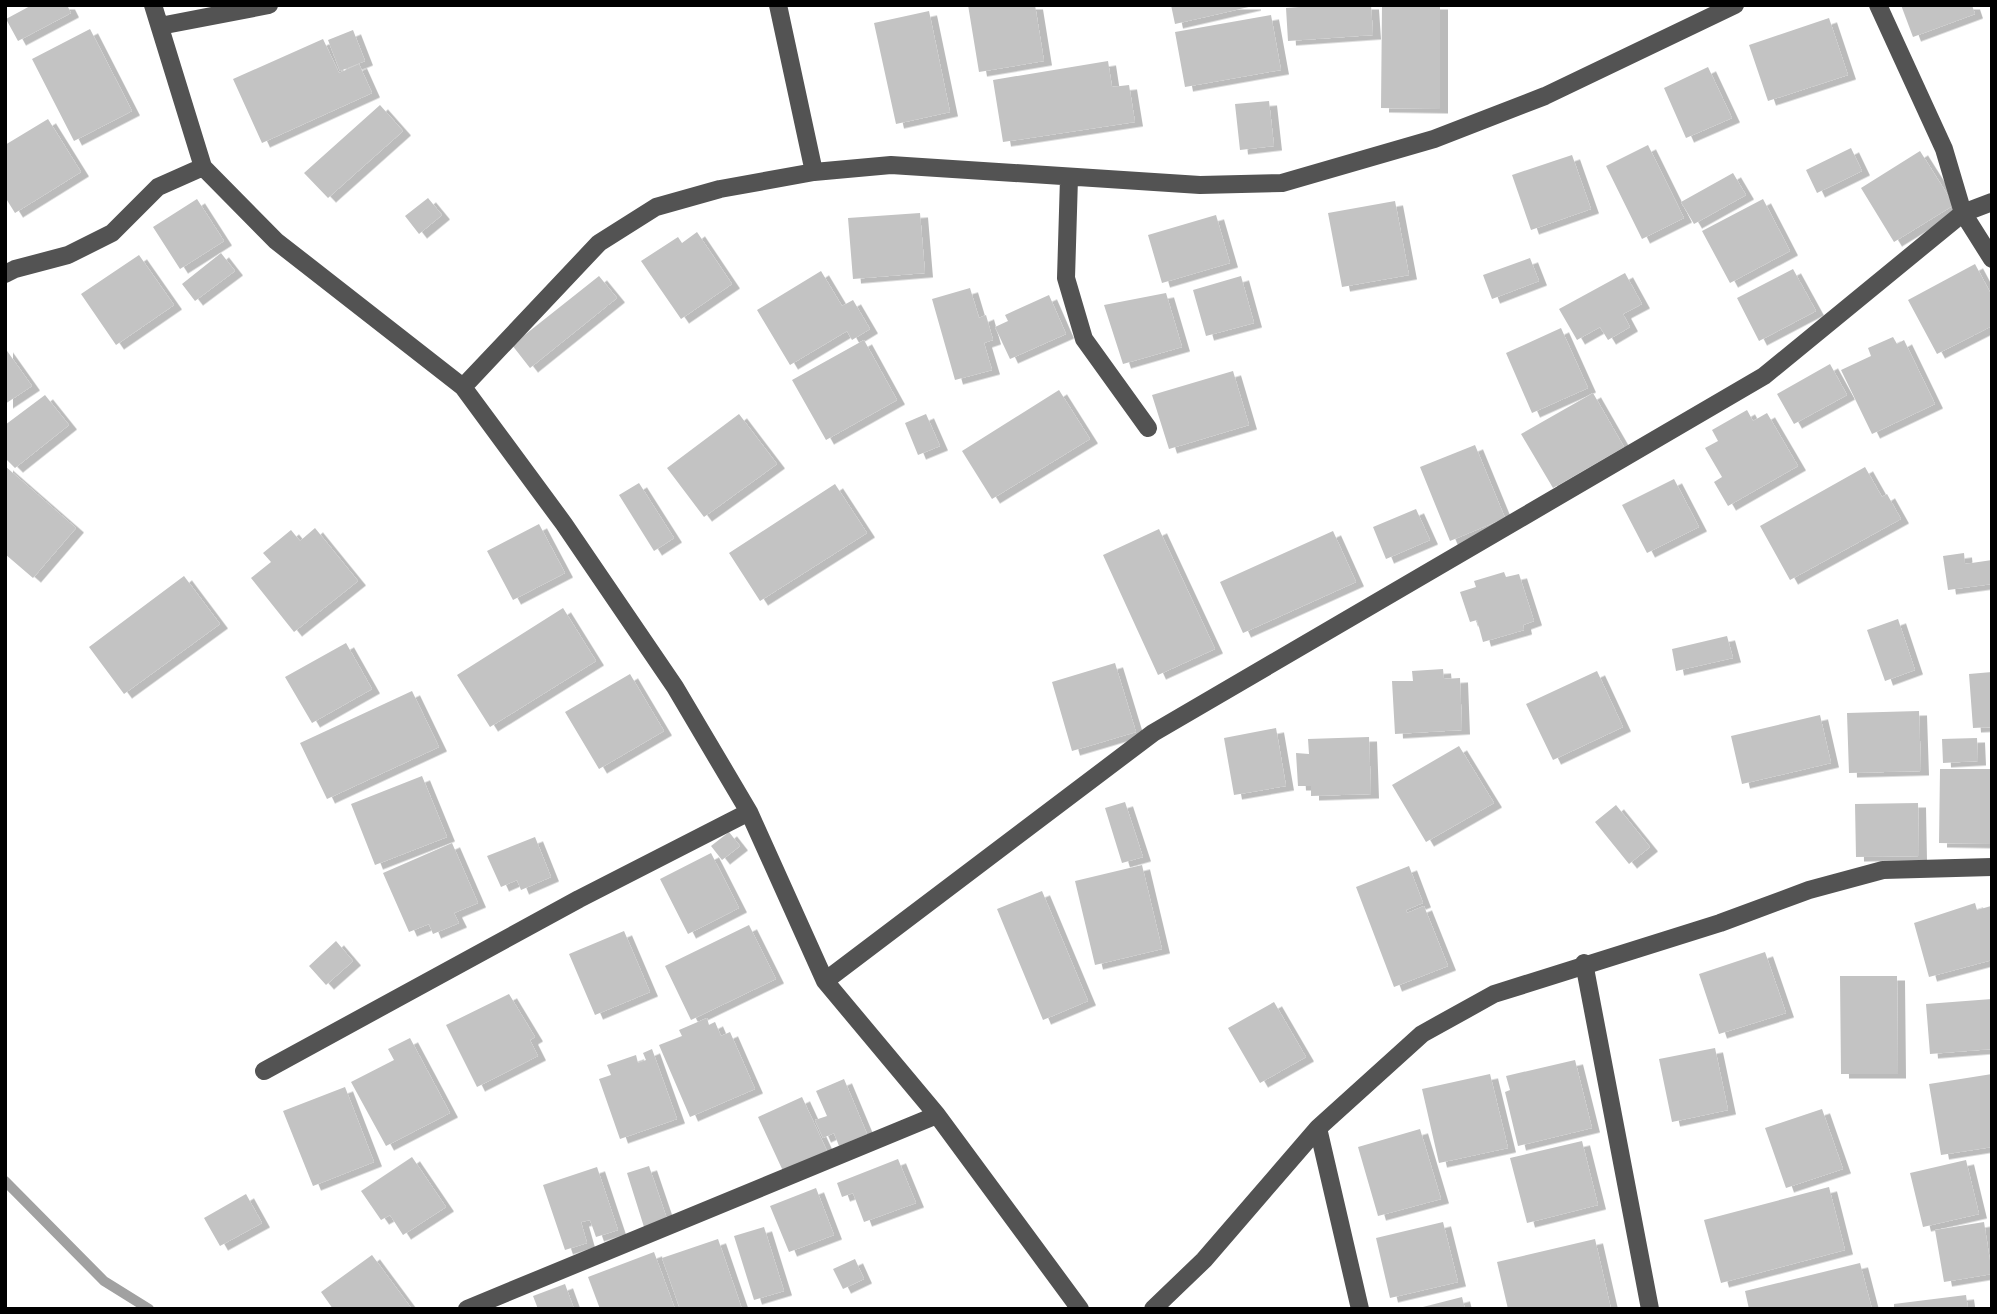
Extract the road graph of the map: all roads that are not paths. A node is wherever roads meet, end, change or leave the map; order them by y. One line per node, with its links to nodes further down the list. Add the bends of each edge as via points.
1 (153, 5): 6 (street)
2 (269, 5): 6 (street)
3 (778, 5): 8 (street)
4 (1735, 5): 9 (street, via 1545,96 1434,139 1282,183 1200,185)
5 (1878, 5): 11 (street, via 1944,149)
6 (160, 26): 7 (street)
7 (203, 167): 13 (street, via 158,187 112,233 68,256); 14 (street, via 276,241)
8 (814, 172): 9 (street, via 891,164); 14 (street, via 720,189 656,207 598,243)
9 (1069, 178): 15 (street, via 1066,278 1084,339)
10 (1992, 202): 11 (street)
11 (1963, 213): 12 (street); 19 (street, via 1764,376 1153,733)
12 (1992, 259)
13 (5, 274)
14 (463, 387): 16 (street, via 675,687)
15 (1148, 428)
16 (749, 812): 19 (street); 20 (street)
17 (1992, 867): 18 (street, via 1883,870)
18 (1584, 964): 22 (street, via 1494,994 1422,1034); 27 (street)
19 (825, 981): 21 (street)
20 (264, 1071)
21 (937, 1115): 23 (street); 24 (street)
22 (1318, 1128): 25 (street, via 1204,1260); 26 (street)
23 (467, 1309)
24 (1080, 1309)
25 (1153, 1309)
26 (1360, 1309)
27 (1650, 1309)

